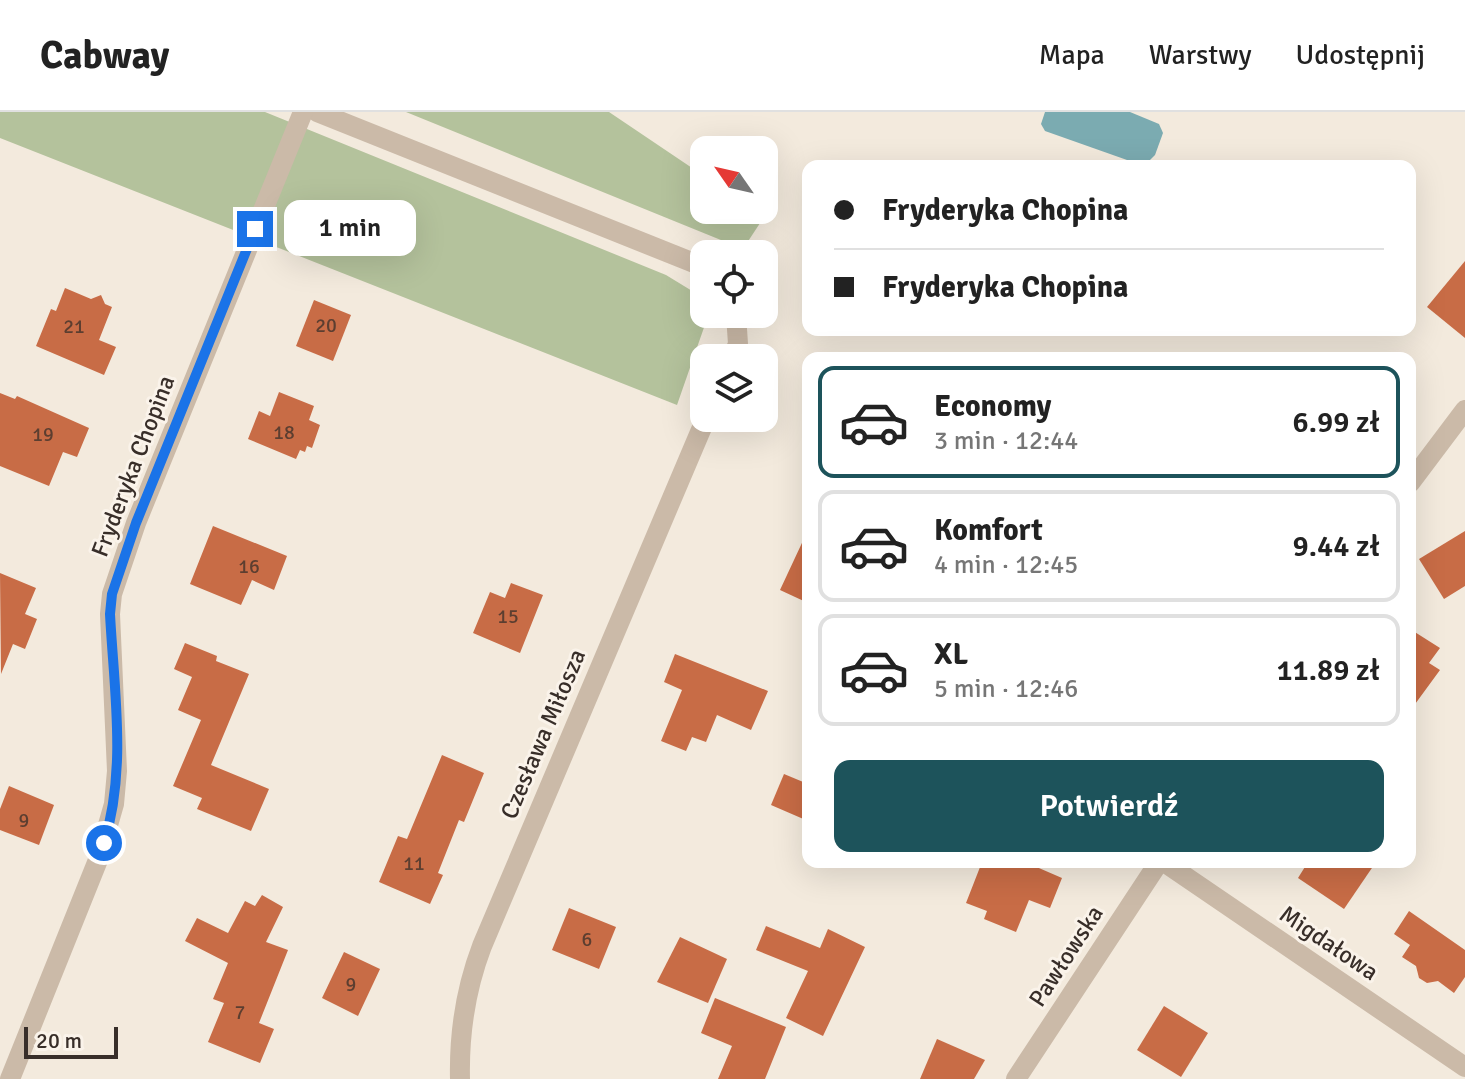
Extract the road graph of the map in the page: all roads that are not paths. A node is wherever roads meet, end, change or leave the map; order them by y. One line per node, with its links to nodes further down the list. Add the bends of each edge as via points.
1 (303, 112): 10 (street, Fryderyka Chopina, via 112,594 114,804 98,860)
2 (317, 112): 3 (street)
3 (690, 261)
4 (1465, 410): 6 (street)
5 (700, 432): 11 (street, Czesława Miłosza, via 474,967 462,1028)
6 (1416, 475)
7 (1158, 868): 12 (street, Pawłowska)
8 (1171, 868): 9 (street, Migdałowa)
9 (1465, 1067)
10 (10, 1079)
11 (460, 1079)
12 (1016, 1079)

